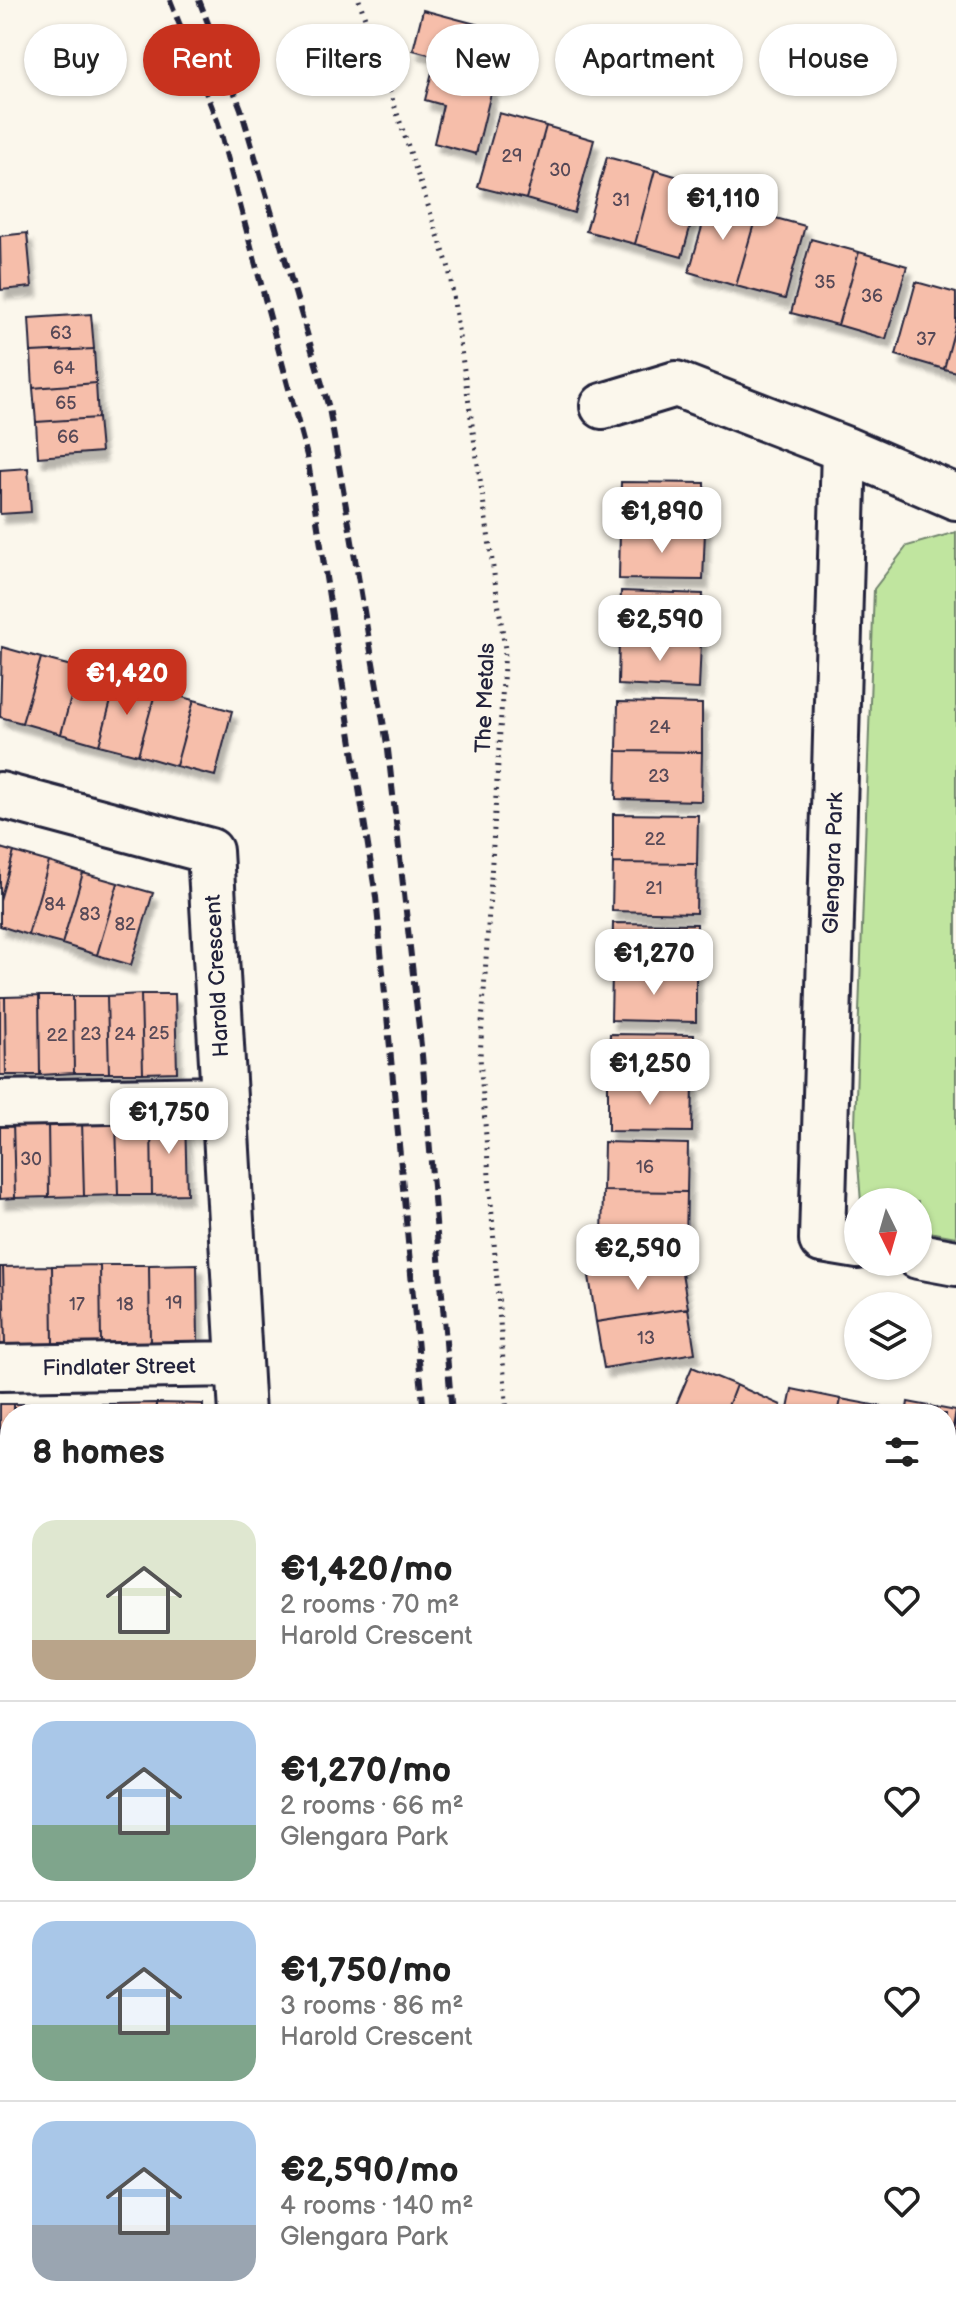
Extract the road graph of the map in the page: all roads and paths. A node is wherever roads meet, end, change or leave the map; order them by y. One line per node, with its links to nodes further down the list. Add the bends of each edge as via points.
1 (359, 0): 14 (path, The Metals, via 449,268 505,649 480,1057)
2 (603, 406): 3 (street, via 676,384)
3 (844, 449): 4 (street); 8 (street, Glengara Park, via 822,1240)
4 (956, 497)
5 (0, 795): 6 (street, Harold Crescent, via 210,851)
6 (221, 1099): 7 (street); 11 (street, Harold Crescent)
7 (0, 1103)
8 (844, 1244)
9 (932, 1259): 10 (street)
10 (956, 1263)
11 (237, 1364): 12 (street, Findlater Street); 13 (street, Harold Crescent)
12 (0, 1368)
13 (241, 1404)
14 (506, 1404)

